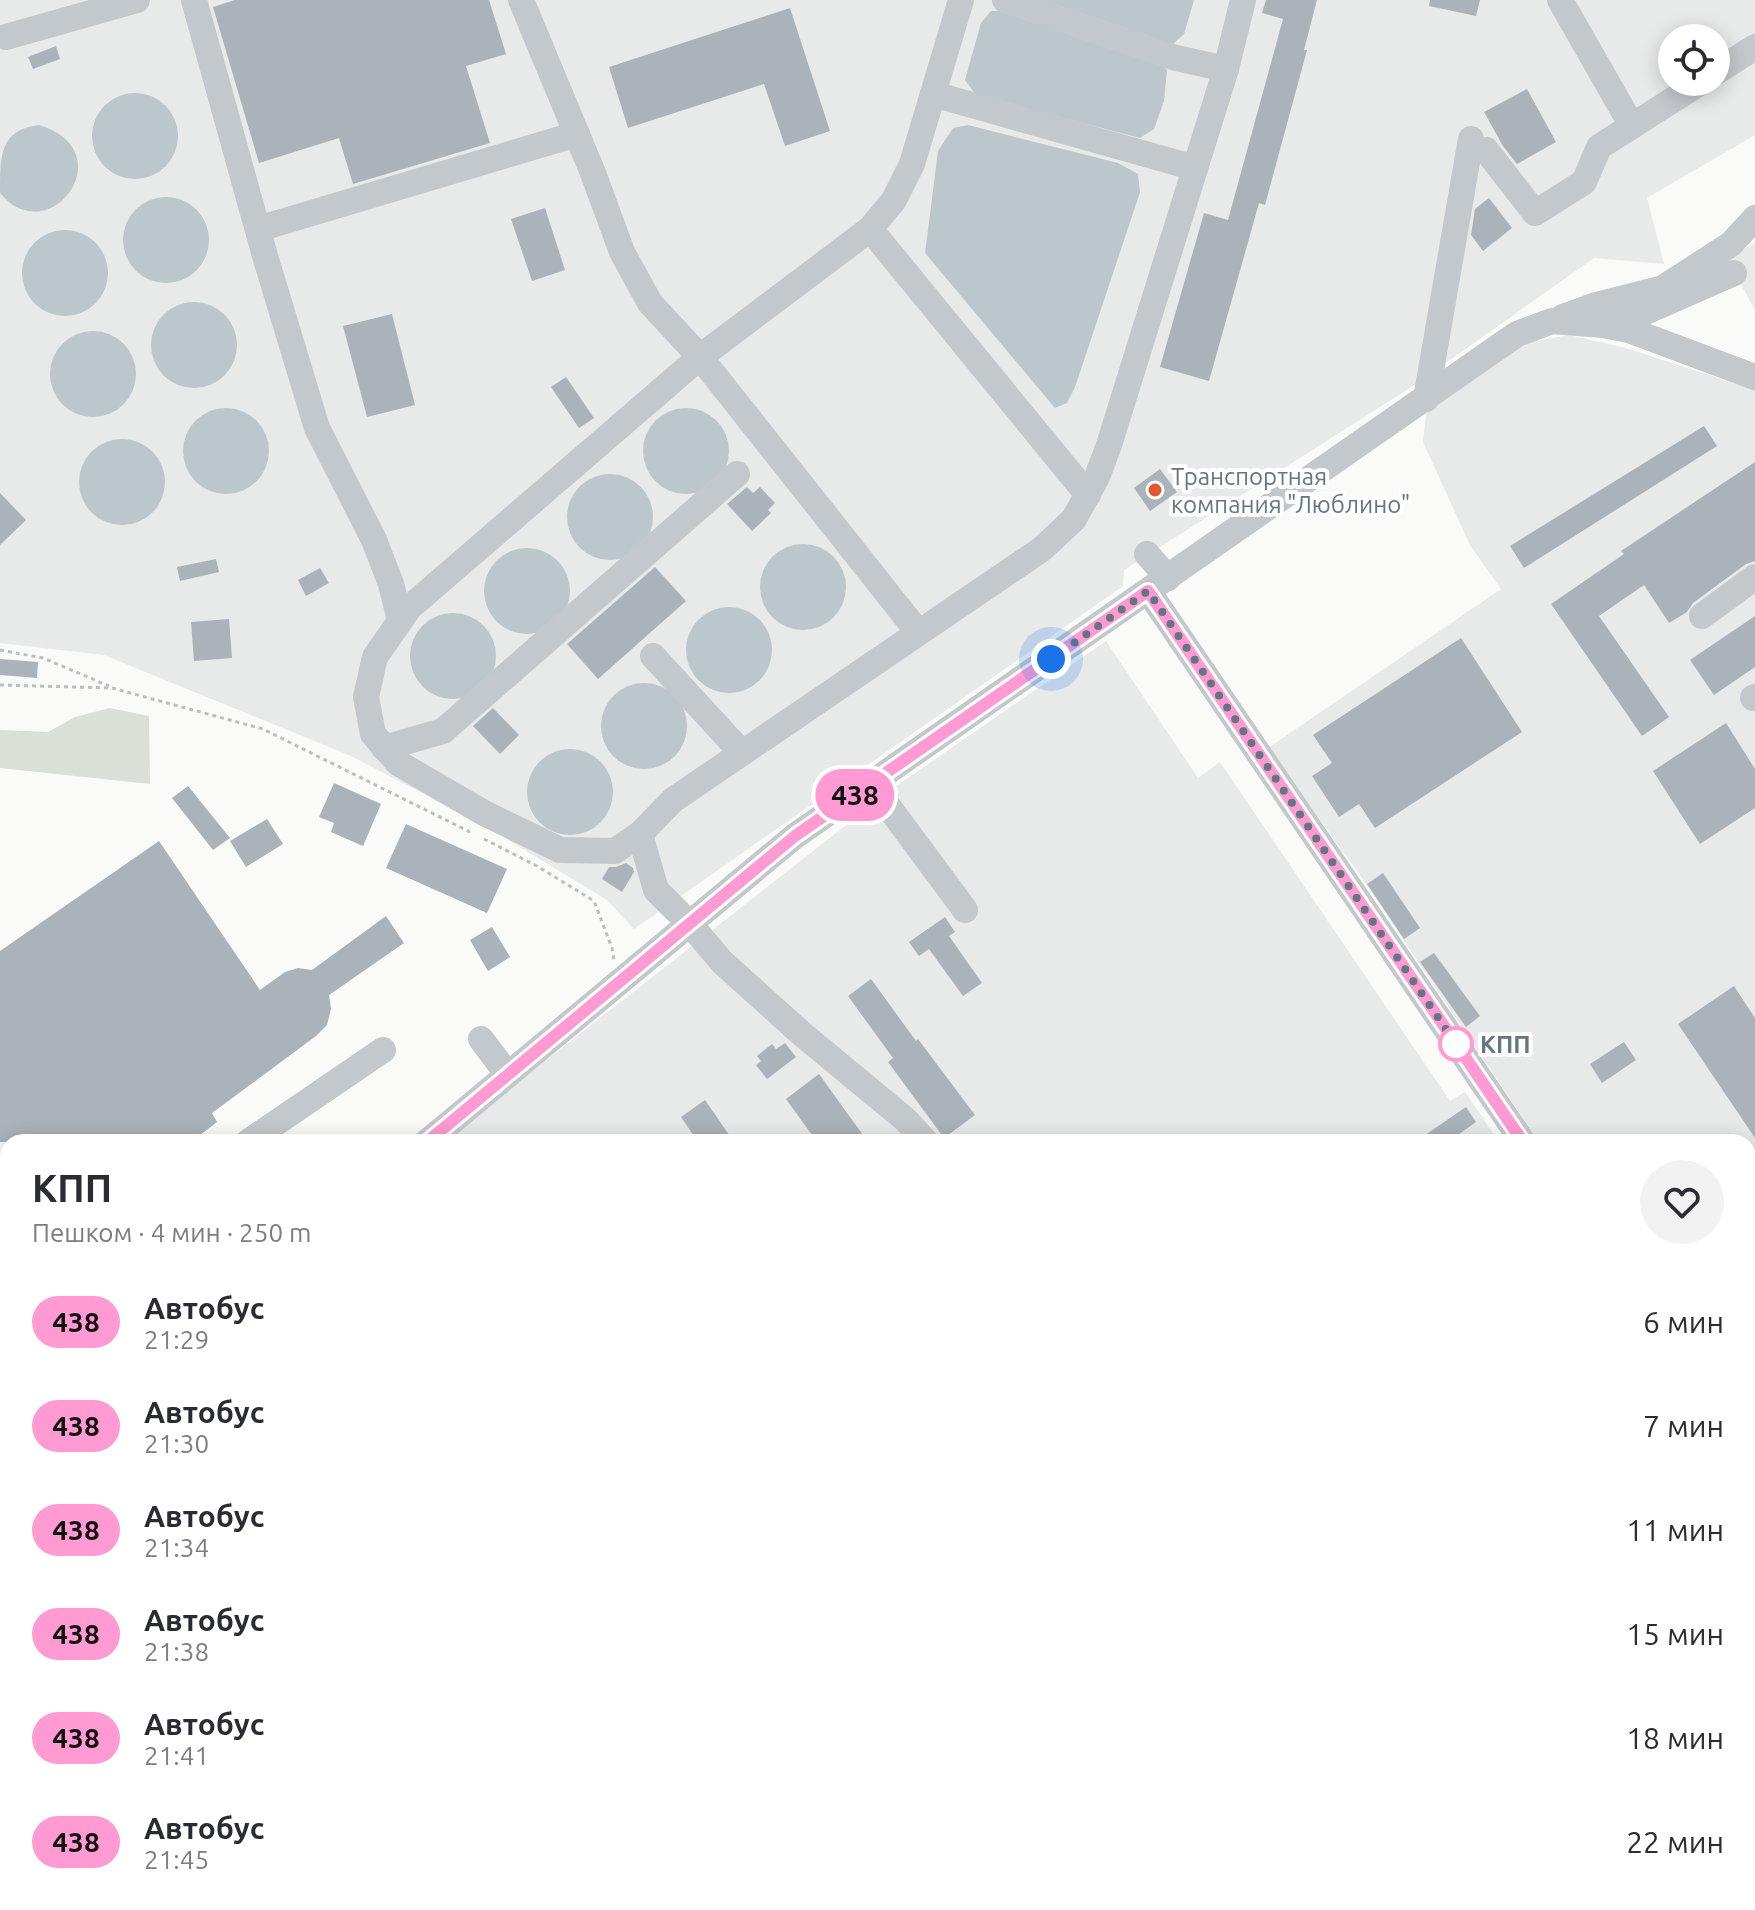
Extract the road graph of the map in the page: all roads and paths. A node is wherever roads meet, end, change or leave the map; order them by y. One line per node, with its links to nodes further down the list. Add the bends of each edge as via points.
1 (137, 0): 8 (street)
2 (194, 0): 19 (street)
3 (521, 0): 16 (street)
4 (961, 0): 13 (street)
5 (1005, 0): 12 (street, via 1176,58)
6 (1243, 0): 12 (street)
7 (1560, 0): 15 (street)
8 (103, 4): 9 (street)
9 (6, 37)
10 (1755, 47): 11 (street)
11 (1730, 63)
12 (1226, 69): 17 (street)
13 (933, 94): 17 (street); 20 (street, via 912,164 894,200)
14 (1679, 96): 15 (street)
15 (1632, 126): 25 (street, via 1599,147 1584,182 1535,213 1478,144)
16 (577, 134): 19 (street); 23 (street, via 622,252 650,303)
17 (1195, 168): 27 (street, via 1109,445)
18 (1755, 218): 22 (street, via 1731,244 1663,288)
19 (258, 229): 32 (street, via 317,428 374,540)
20 (870, 229): 23 (street); 27 (street)
21 (1734, 273): 22 (street, via 1645,312)
22 (1552, 321): 24 (street, via 1629,330); 25 (street, via 1517,334)
23 (700, 357): 32 (street); 33 (street)
24 (1755, 377)
25 (1426, 399): 30 (street)
26 (737, 474): 38 (street, via 443,731)
27 (1088, 495): 33 (street, via 1074,519 1042,549)
28 (1147, 554): 30 (street)
29 (1755, 577): 31 (street)
30 (1158, 584): 40 (street); 53 (street)
31 (1702, 616)
32 (400, 620): 38 (street, via 375,657 366,697 373,734)
33 (918, 632): 39 (street)
34 (0, 650): 37 (path, via 43,658)
35 (653, 656): 39 (street)
36 (0, 685): 37 (path)
37 (112, 688): 41 (path, via 263,729)
38 (384, 748): 42 (street, via 398,763 484,813 560,850 615,851)
39 (742, 753): 42 (street, via 673,800)
40 (871, 783): 44 (street); 45 (street, via 795,836)
41 (472, 833)
42 (640, 834): 45 (street, via 656,890)
43 (485, 840): 46 (path, via 594,901 612,948)
44 (965, 910)
45 (690, 924): 46 (street); 52 (street, via 722,962)
46 (617, 985): 49 (street)
47 (481, 1039): 49 (street)
48 (383, 1050): 50 (street)
49 (508, 1075): 51 (street)
50 (260, 1134)
51 (437, 1134)
52 (919, 1134)
53 (1518, 1134)

